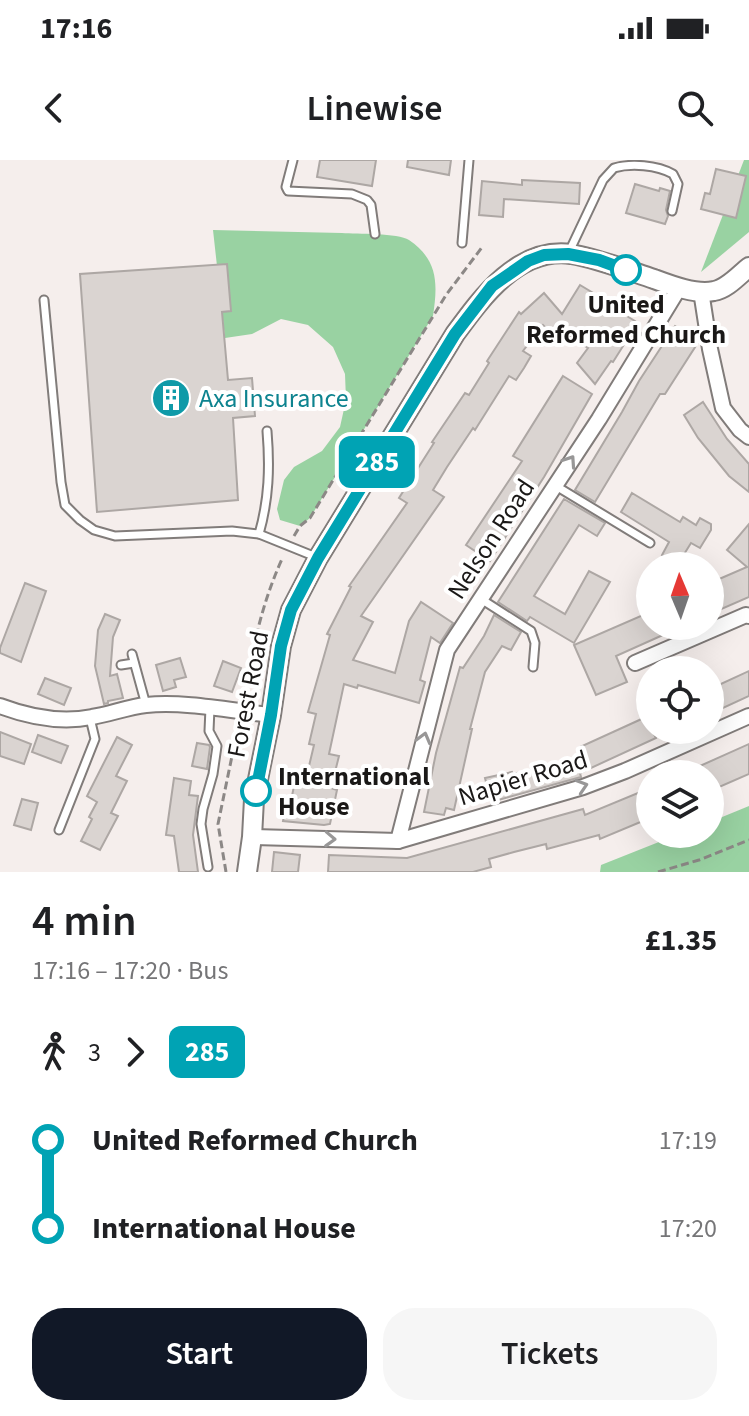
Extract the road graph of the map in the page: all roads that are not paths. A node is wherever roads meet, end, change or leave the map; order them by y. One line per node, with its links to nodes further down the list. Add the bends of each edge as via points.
1 (293, 160): 4 (lane, via 288,191 361,196 371,205)
2 (469, 160): 5 (lane)
3 (672, 211): 6 (lane, via 678,184 673,174 630,165 614,168 603,180)
4 (375, 234)
5 (462, 243)
6 (568, 254): 8 (street, Forest Road); 16 (street, Forest Road, via 528,261 492,286 475,306)
7 (749, 267): 9 (street, Forest Road, via 723,288)
8 (679, 288): 9 (street, Forest Road); 13 (street, Nelson Road, one-way to 8)
9 (701, 291): 12 (street, via 723,408)
10 (44, 300): 14 (lane, via 65,505 94,530 115,536)
11 (267, 431): 14 (lane, via 268,491)
12 (749, 437)
13 (554, 485): 15 (lane); 17 (street, Nelson Road)
14 (259, 534): 16 (lane)
15 (650, 543)
16 (318, 558): 25 (street, Forest Road, via 291,610)
17 (481, 599): 21 (lane, via 531,631); 30 (street, Nelson Road, one-way to 17, via 447,650)
18 (749, 616): 19 (street)
19 (635, 663)
20 (121, 665): 22 (lane, via 133,659)
21 (533, 667)
22 (146, 705): 24 (street); 27 (street)
23 (0, 706): 27 (street, via 49,719)
24 (210, 708): 25 (street); 32 (lane, via 209,731 217,746 201,824)
25 (271, 715): 29 (street, Forest Road)
26 (749, 716): 30 (street, Napier Road, one-way to 26, via 583,787)
27 (90, 718): 28 (lane, via 95,739)
28 (59, 830)
29 (252, 837): 30 (street, Napier Road, one-way to 30); 34 (street, Forest Road)
30 (398, 841)
31 (217, 854): 32 (lane)
32 (206, 855): 33 (lane)
33 (208, 867)
34 (247, 872)

